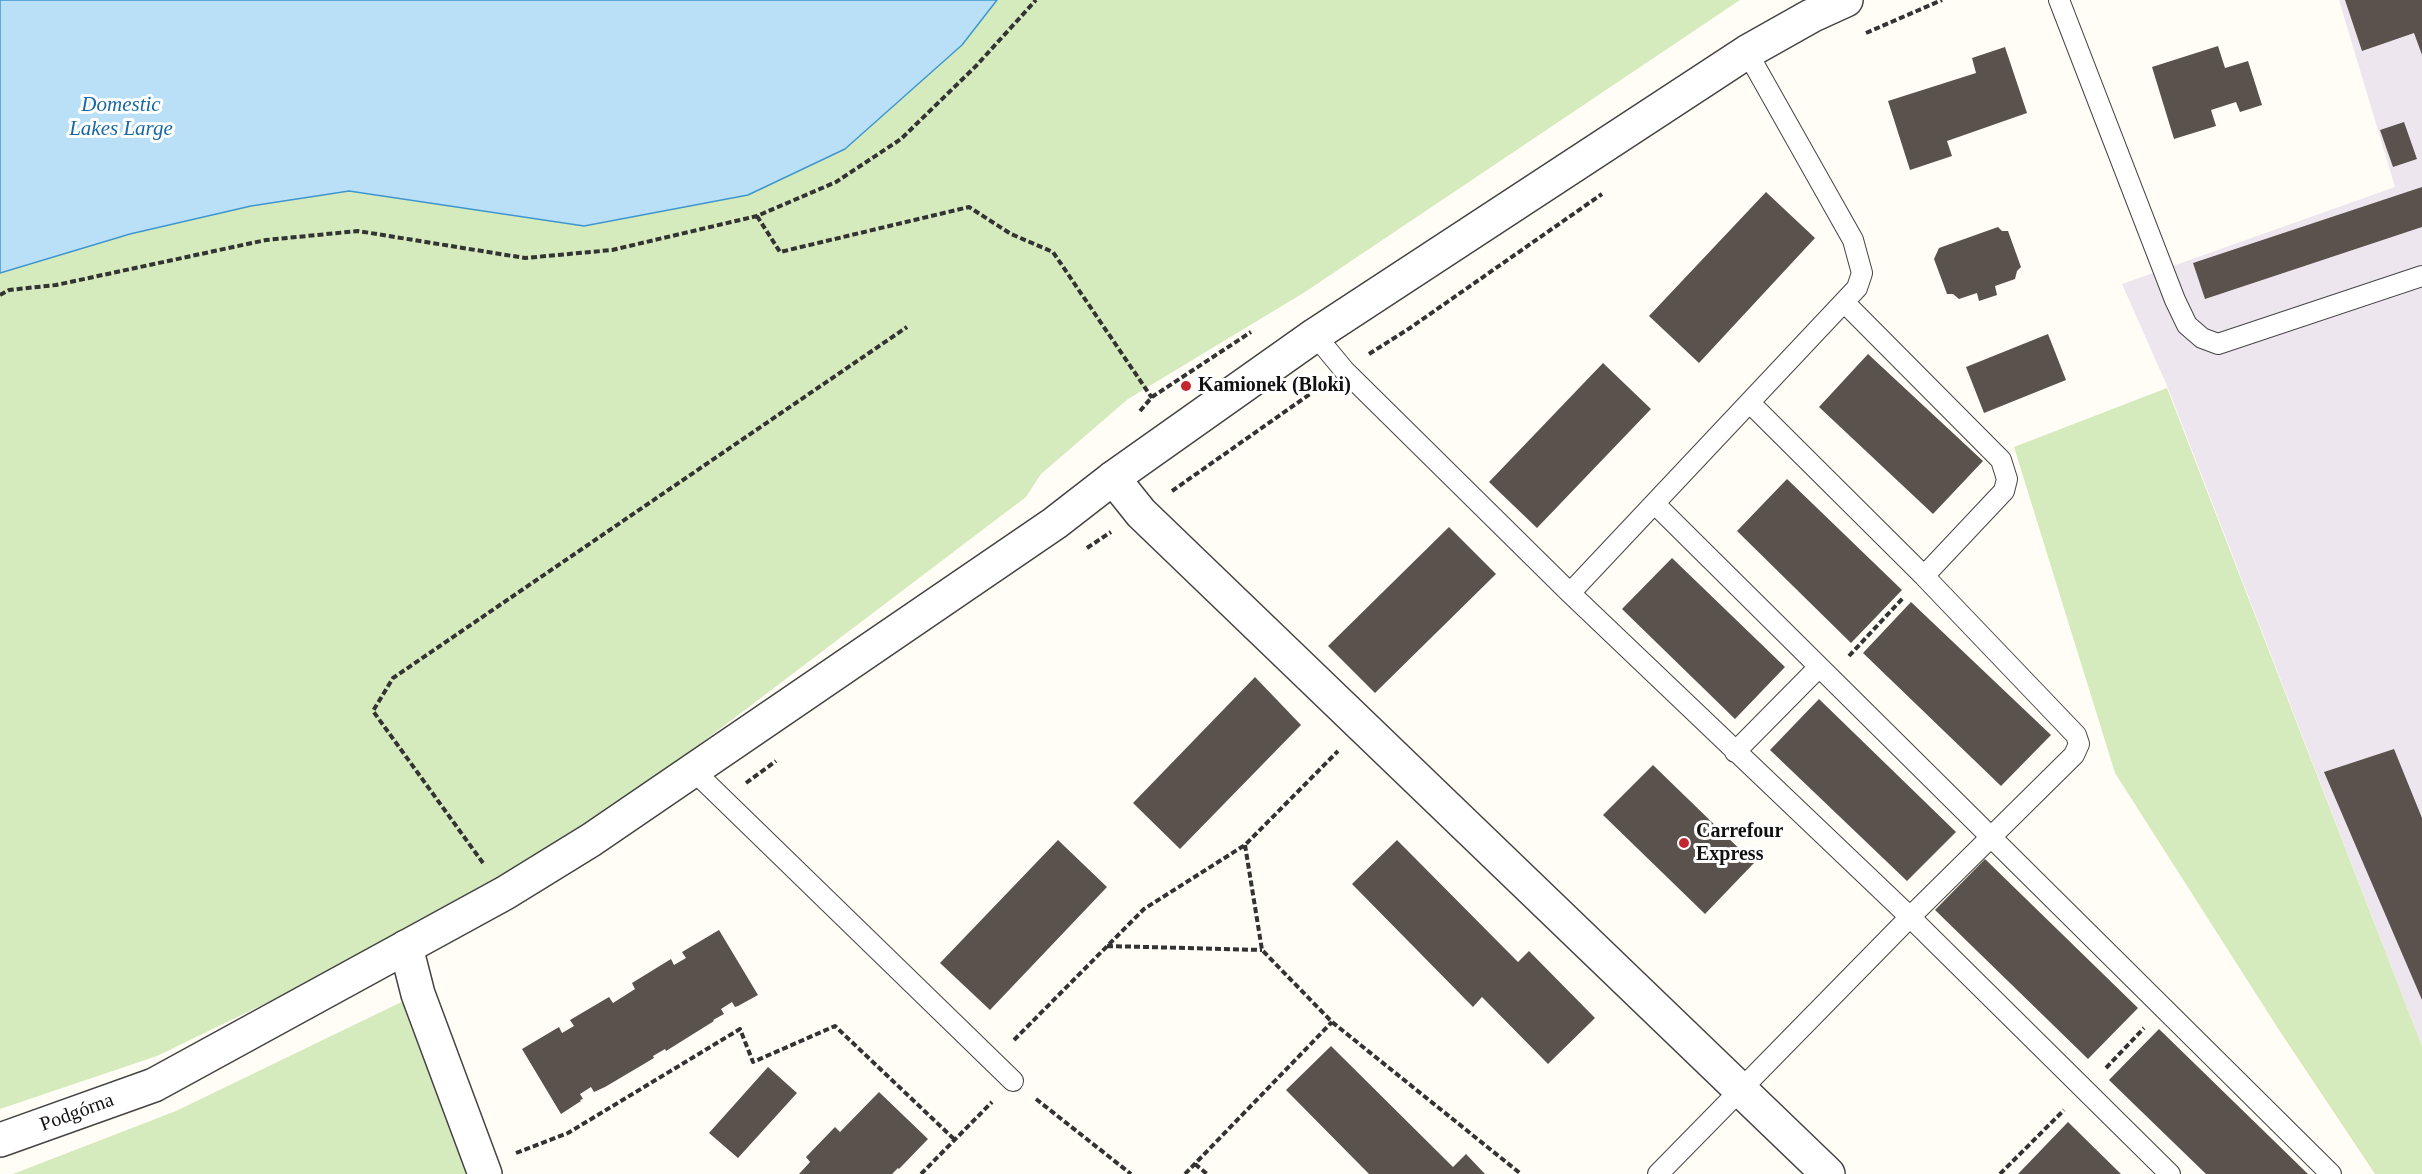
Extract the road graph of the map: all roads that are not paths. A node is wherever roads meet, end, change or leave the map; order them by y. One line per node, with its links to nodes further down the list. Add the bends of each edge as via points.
1 (1846, 0): 3 (street, Podgórna)
2 (2059, 0): 4 (lane, via 2175,300 2187,325 2202,338 2218,344)
3 (1747, 52): 5 (lane, via 1853,240 1862,273 1857,288); 6 (street, Podgórna)
4 (2422, 276)
5 (1844, 302): 7 (lane); 10 (lane, via 2001,460 2007,479 2004,491)
6 (1315, 335): 8 (street, Podgórna); 11 (lane, via 1344,370)
7 (1750, 403): 9 (lane); 10 (lane)
8 (1113, 478): 14 (street, Podgórna, via 1054,523); 19 (street, via 1141,513)
9 (1655, 504): 11 (lane); 12 (lane)
10 (1924, 576): 15 (lane, via 2076,735 2079,744 2074,755)
11 (1570, 593): 13 (lane)
12 (1824, 672): 13 (lane); 15 (lane)
13 (1735, 752): 16 (lane)
14 (693, 770): 17 (street, Podgórna, via 505,894); 18 (lane)
15 (1991, 837): 16 (lane); 25 (lane)
16 (1910, 917): 19 (lane); 24 (lane)
17 (406, 947): 20 (street, Podgórna, via 154,1085); 21 (street, via 418,994)
18 (1013, 1081)
19 (1741, 1090): 22 (lane); 23 (street)
20 (0, 1140)
21 (483, 1170)
22 (1658, 1174)
23 (1828, 1174)
24 (2170, 1174)
25 (2331, 1174)

